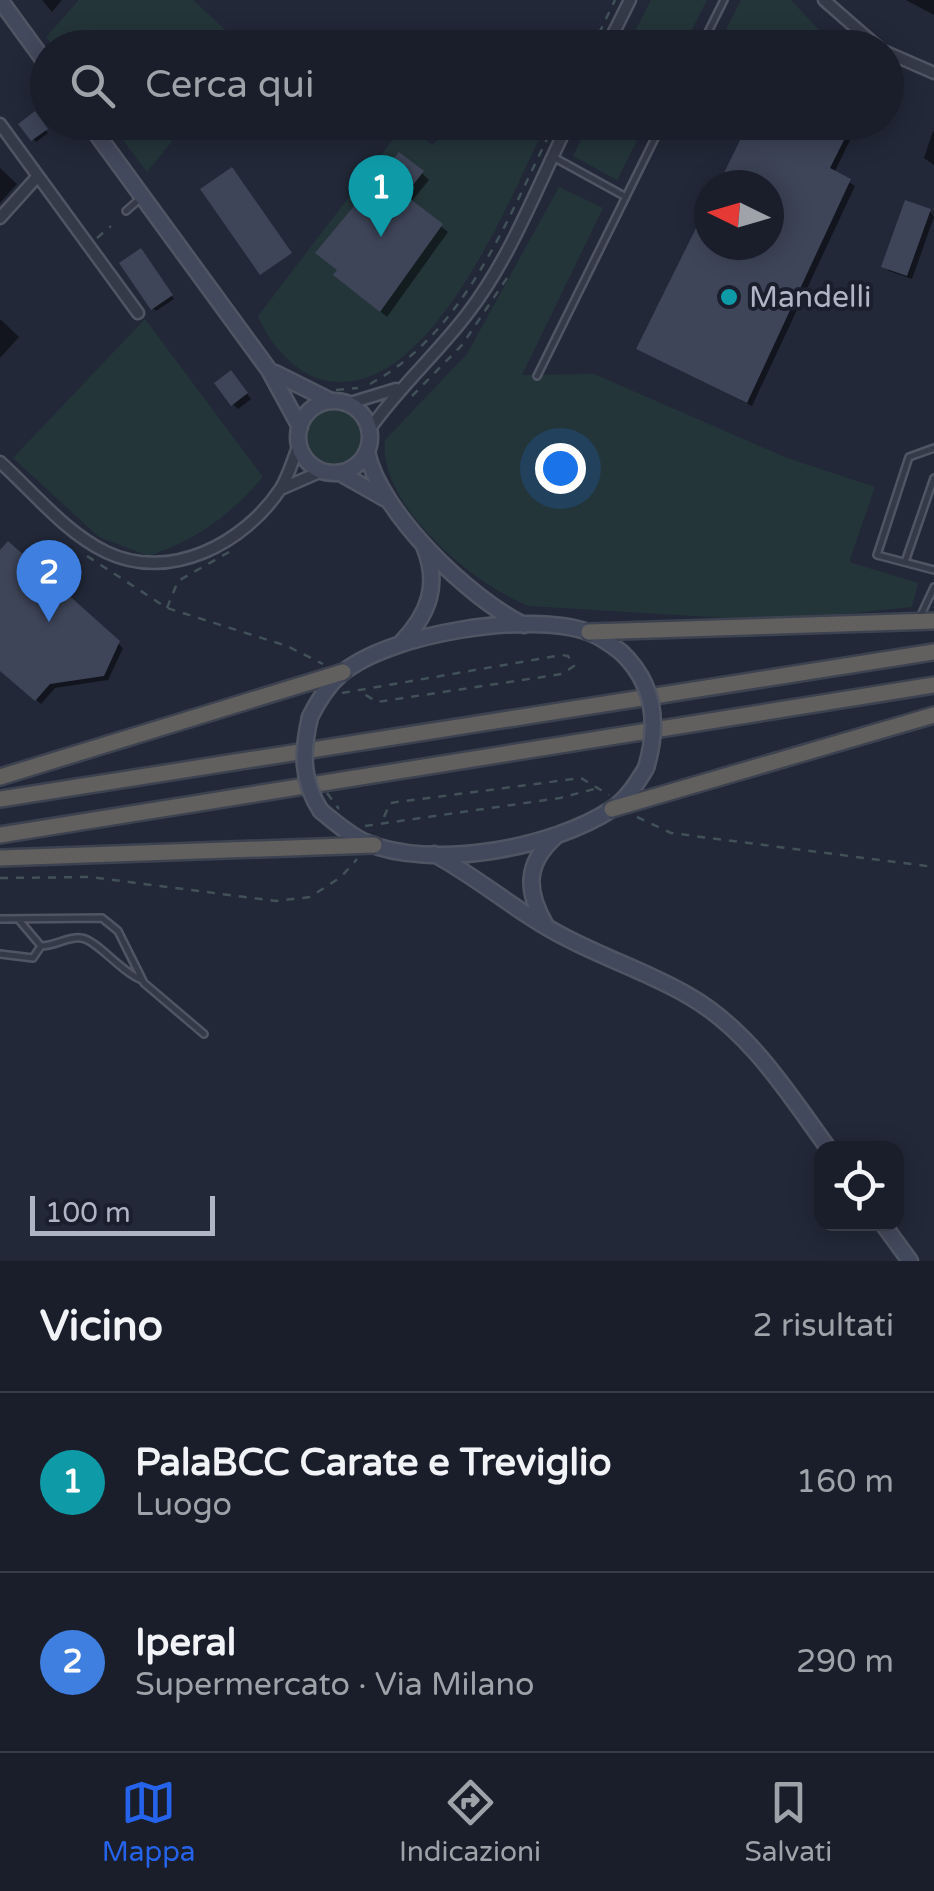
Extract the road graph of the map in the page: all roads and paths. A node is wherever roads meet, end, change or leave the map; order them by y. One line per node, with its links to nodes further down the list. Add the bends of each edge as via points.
1 (0, 0): 10 (main road)
2 (616, 0): 6 (path)
3 (630, 0): 7 (street)
4 (724, 0): 8 (lane)
5 (824, 0): 9 (street)
6 (601, 30)
7 (615, 30)
8 (709, 30)
9 (858, 30)
10 (30, 41)
11 (904, 60): 12 (street)
12 (934, 73)
13 (0, 124): 19 (street)
14 (101, 140): 20 (main road)
15 (546, 140): 29 (path, via 480,272 440,326 409,360 366,386)
16 (561, 140): 18 (street)
17 (654, 140): 21 (lane)
18 (553, 156): 21 (lane); 30 (street, via 468,313)
19 (38, 177): 23 (street); 25 (street)
20 (142, 196): 22 (lane); 27 (main road)
21 (626, 197): 28 (lane)
22 (126, 211)
23 (0, 218)
24 (110, 226): 25 (path)
25 (88, 246): 26 (street)
26 (138, 314)
27 (269, 370): 31 (main road); 32 (main road)
28 (537, 376)
29 (323, 386)
30 (397, 389): 31 (street); 33 (street)
31 (340, 403): 32 (main road, via 312,409); 33 (main road, via 362,414)
32 (300, 427): 34 (main road)
33 (369, 430): 36 (main road)
34 (300, 445): 38 (main road); 41 (street)
35 (934, 448): 45 (lane, via 909,458 877,555)
36 (367, 452): 39 (main road); 42 (main road)
37 (0, 462): 41 (street, via 78,533 138,562 208,552)
38 (322, 471): 39 (main road); 41 (street)
39 (340, 472): 42 (main road)
40 (934, 478): 45 (lane)
41 (280, 489)
42 (388, 500): 43 (main road)
43 (420, 536): 51 (main road, via 471,591); 53 (main road, via 432,588 422,618)
44 (85, 554): 55 (path, via 167,608 288,646)
45 (905, 562): 46 (lane)
46 (934, 570)
47 (934, 587): 48 (lane)
48 (933, 598): 50 (lane)
49 (934, 622): 50 (highway)
50 (909, 624): 52 (highway)
51 (525, 626): 52 (main road); 53 (main road, via 458,631)
52 (588, 632): 65 (main road, bridge, via 621,652 651,700 646,768)
53 (399, 646): 56 (main road)
54 (934, 652): 64 (highway)
55 (323, 665)
56 (343, 672): 61 (highway); 72 (main road, bridge, via 310,718 304,769 322,811)
57 (934, 686): 71 (highway)
58 (361, 692): 59 (path, via 377,702 562,674 574,666 562,656 368,685)
59 (332, 702)
60 (934, 715): 65 (highway)
61 (0, 777)
62 (320, 779): 68 (path, bridge)
63 (598, 788): 65 (path); 67 (path, via 581,778 448,795 390,803); 69 (path, via 391,825)
64 (0, 799)
65 (611, 802): 70 (main road)
66 (632, 814): 76 (path, via 671,834)
67 (384, 816)
68 (351, 819)
69 (360, 824)
70 (561, 832): 73 (main road, via 496,850); 80 (main road, via 538,854 531,874 534,904)
71 (0, 836)
72 (374, 845): 73 (main road); 74 (highway)
73 (434, 854): 80 (main road)
74 (0, 858)
75 (358, 858): 77 (path, via 310,897 276,901 90,877)
76 (934, 868)
77 (0, 878)
78 (0, 918): 79 (lane)
79 (18, 919): 81 (lane); 83 (lane, via 102,918 118,931)
80 (548, 929): 85 (main road, via 722,1017 764,1060)
81 (41, 946): 82 (lane, via 32,958); 83 (lane, via 88,939)
82 (0, 954)
83 (142, 980): 84 (lane)
84 (204, 1034)
85 (823, 1141)
86 (888, 1231): 87 (main road)
87 (910, 1261)

